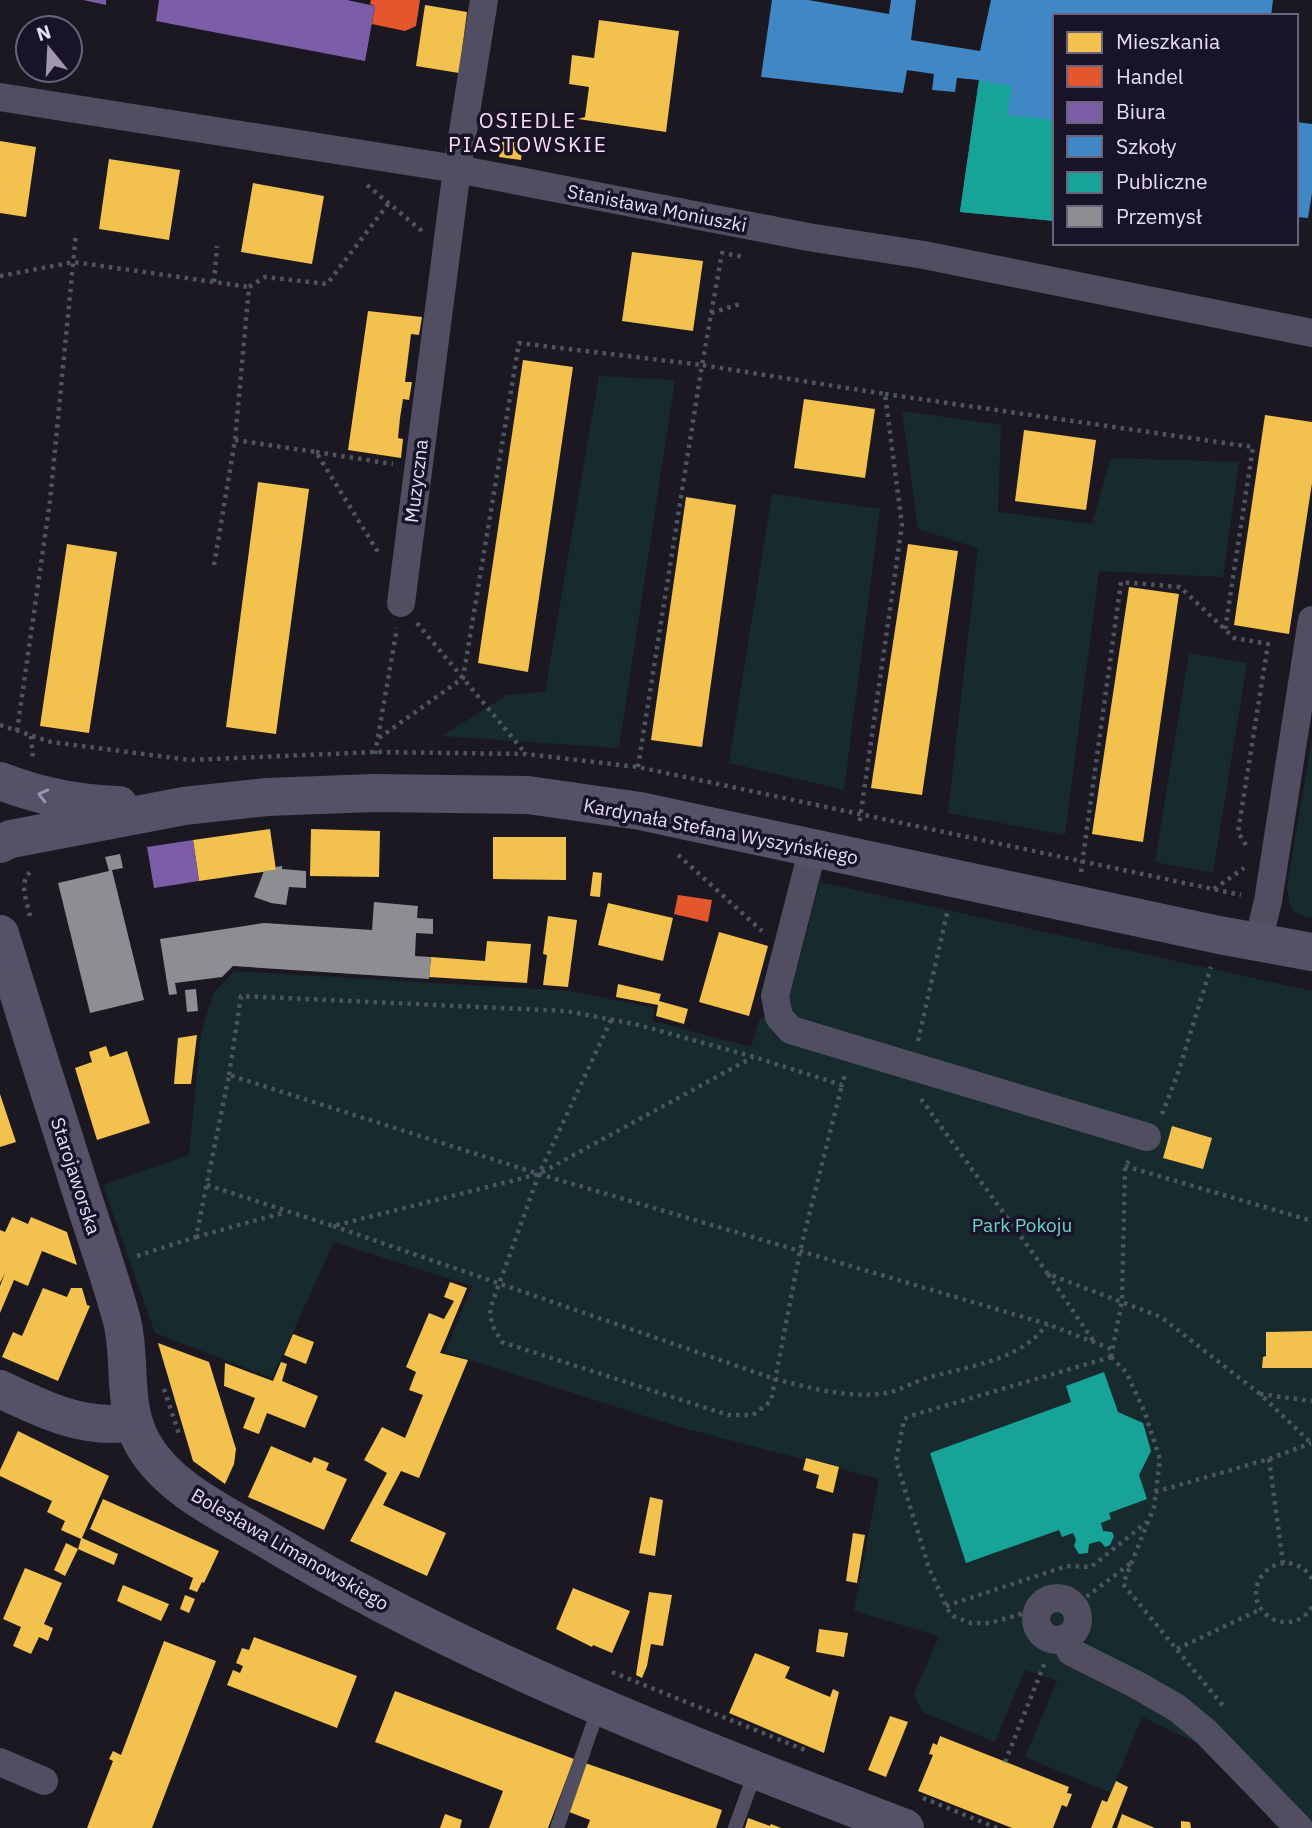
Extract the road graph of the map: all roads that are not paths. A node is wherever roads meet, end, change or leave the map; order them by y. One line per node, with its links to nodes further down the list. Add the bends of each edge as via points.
1 (484, 0): 3 (street, Muzyczna)
2 (0, 97): 3 (street, Stanisława Moniuszki)
3 (457, 169): 4 (street, Stanisława Moniuszki, via 924,255); 5 (street, Muzyczna)
4 (1312, 333)
5 (401, 603)
6 (1312, 620): 12 (street)
7 (0, 781): 8 (street, one-way to 7, via 83,804)
8 (184, 806): 9 (street, Kardynała Stefana Wyszyńskiego); 10 (street, Kardynała Stefana Wyszyńskiego, via 373,793 528,795 640,811)
9 (0, 844)
10 (813, 848): 12 (street, Kardynała Stefana Wyszyńskiego); 14 (street, via 775,996 779,1017 791,1030)
11 (15, 928): 16 (street, Starojaworska, via 122,1324)
12 (1258, 942): 13 (street, Kardynała Stefana Wyszyńskiego)
13 (1312, 952)
14 (1147, 1136)
15 (0, 1389): 16 (street, via 74,1420)
16 (133, 1422): 18 (street, Bolesława Limanowskiego, via 162,1469 213,1507 387,1606)
17 (1059, 1640): 17 (street, via 1050,1641 1038,1631 1034,1616 1042,1603 1056,1597 1070,1602 1078,1615 1076,1630); 25 (street, via 1070,1652 1177,1708)
18 (599, 1707): 20 (street, Bolesława Limanowskiego); 23 (lane)
19 (0, 1762): 21 (street)
20 (756, 1770): 22 (street, Bolesława Limanowskiego); 24 (lane)
21 (44, 1782)
22 (911, 1812)
23 (557, 1828)
24 (735, 1828)
25 (1300, 1828)

